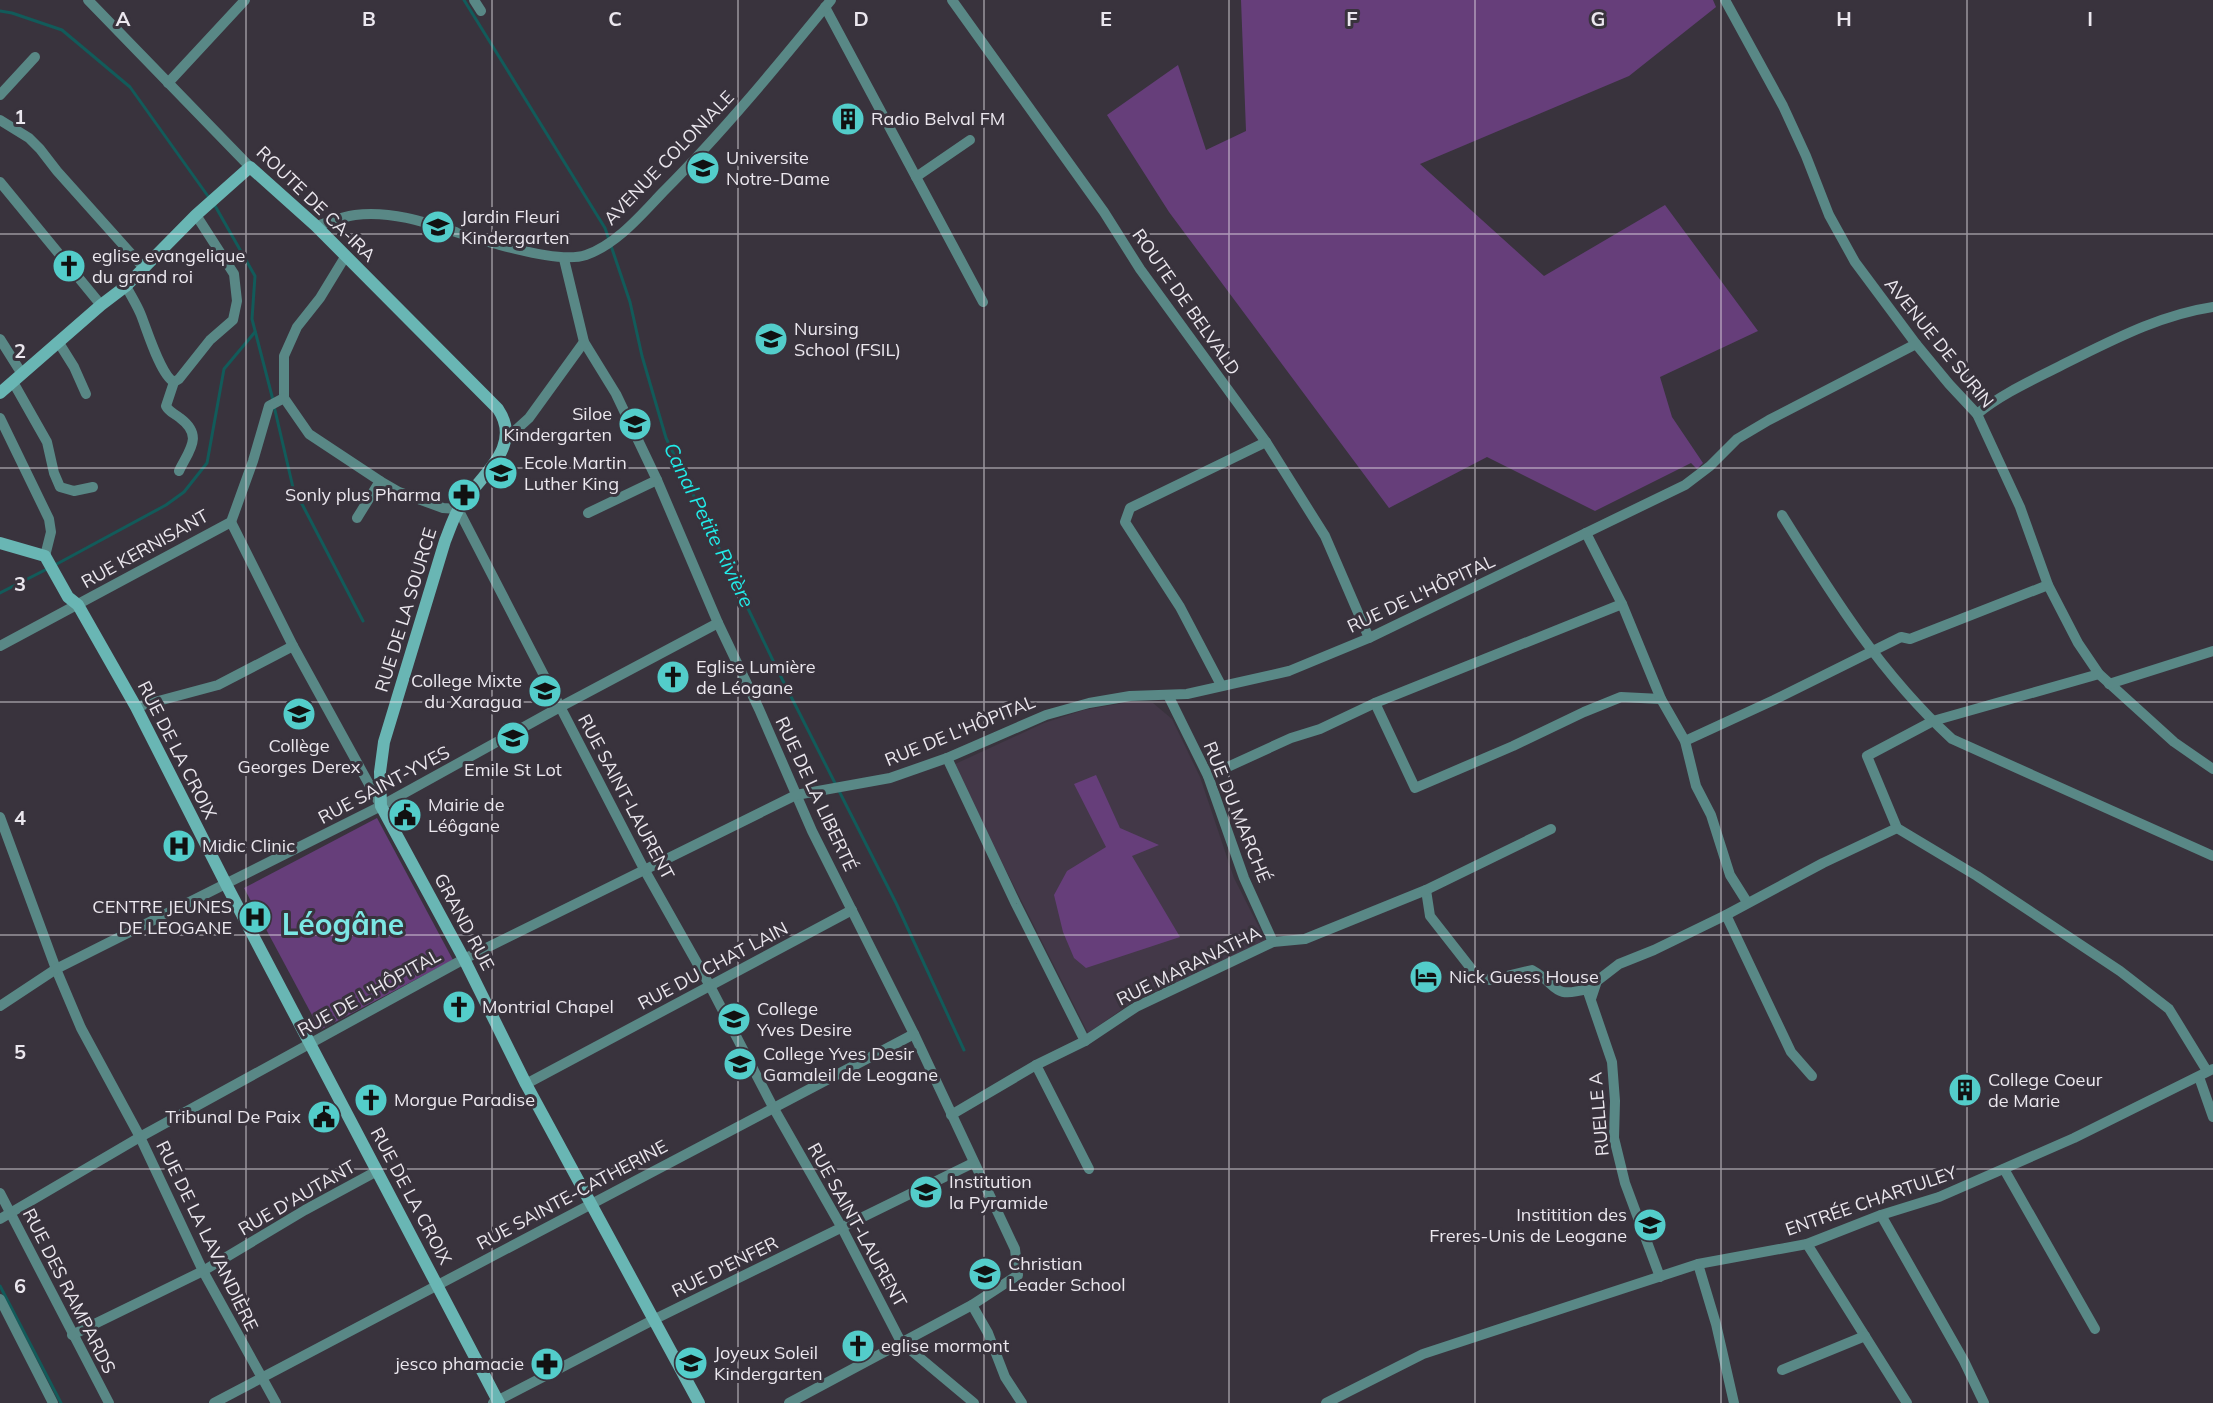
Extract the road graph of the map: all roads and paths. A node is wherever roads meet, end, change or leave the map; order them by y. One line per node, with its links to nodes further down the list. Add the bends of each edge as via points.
1 (88, 0): 9 (street, ROUTE DE CA-IRA)
2 (245, 0): 9 (street)
3 (474, 0): 7 (street)
4 (952, 0): 37 (street, ROUTE DE BELVALD)
5 (1725, 0): 28 (street, AVENUE DE SURIN, via 1783,106 1829,215 1855,262)
6 (828, 4): 14 (street); 19 (street, AVENUE COLONIALE, via 699,156 624,232 585,255)
7 (481, 11)
8 (35, 57): 10 (street)
9 (168, 82): 13 (street, ROUTE DE CA-IRA)
10 (0, 95)
11 (0, 120): 20 (street, via 40,149)
12 (970, 140): 14 (street)
13 (250, 167): 16 (street); 17 (street, ROUTE DE CA-IRA)
14 (916, 177): 22 (street)
15 (0, 182): 23 (street)
16 (196, 215): 20 (street); 30 (street, via 234,274 237,301 233,320)
17 (316, 226): 18 (street, ROUTE DE CA-IRA); 19 (street, AVENUE COLONIALE, via 357,215 407,218)
18 (345, 256): 33 (street, via 297,327 284,356); 36 (street, ROUTE DE CA-IRA, via 498,409 505,419)
19 (564, 259): 26 (street, RUE DE LA LIBERTÉ)
20 (143, 267): 21 (street)
21 (126, 286): 23 (street); 30 (street, via 157,356)
22 (983, 302)
23 (101, 305): 27 (street)
24 (2213, 307): 34 (street, via 2156,321 2013,390)
25 (0, 339): 29 (street)
26 (584, 342): 36 (street, via 529,418); 39 (street, RUE DE LA LIBERTÉ, via 616,394)
27 (59, 343): 29 (street); 32 (street)
28 (1916, 344): 34 (street, AVENUE DE SURIN); 47 (street, RUE DE L'HÔPITAL, via 1737,439 1685,485)
29 (18, 378): 31 (street); 41 (street, via 47,442 60,487 74,491)
30 (174, 382): 38 (street, via 167,409 181,418 194,439)
31 (0, 393)
32 (86, 394)
33 (284, 398): 40 (street, via 309,434); 46 (street, RUE KERNISANT, via 269,406)
34 (1977, 414): 50 (street, AVENUE DE SURIN, via 2020,507)
35 (0, 418): 49 (street, via 49,519)
36 (507, 438): 42 (street, RUE DE LA SOURCE, via 495,462)
37 (1266, 442): 54 (street, ROUTE DE BELVALD, via 1325,536); 61 (street, via 1130,508 1125,522 1180,607)
38 (179, 471)
39 (657, 480): 43 (street); 53 (street, RUE DE LA LIBERTÉ)
40 (380, 481): 42 (street, via 443,508); 45 (street)
41 (93, 487)
42 (458, 509): 66 (street, RUE SAINT-LAURENT); 73 (street, RUE DE LA SOURCE, via 384,742)
43 (588, 513)
44 (1782, 515): 57 (street)
45 (357, 518)
46 (231, 522): 52 (street, RUE KERNISANT); 56 (street, GRAND RUE)
47 (1586, 533): 51 (street); 54 (street, RUE DE L'HÔPITAL)
48 (0, 543): 49 (street)
49 (50, 565): 52 (street, RUE DE LA CROIX, via 68,597)
50 (2048, 585): 57 (street); 59 (street, AVENUE DE SURIN)
51 (1622, 604): 63 (street); 64 (street)
52 (78, 605): 55 (street, RUE KERNISANT); 65 (street, RUE DE LA CROIX)
53 (718, 623): 66 (street, RUE SAINT-YVES); 72 (street, RUE DE LA LIBERTÉ)
54 (1369, 638): 61 (street, RUE DE L'HÔPITAL, via 1289,670)
55 (0, 646)
56 (293, 646): 65 (street, via 218,685); 73 (street, GRAND RUE)
57 (1870, 651): 67 (street); 68 (street)
58 (2213, 651): 60 (street)
59 (2099, 674): 60 (street, AVENUE DE SURIN); 67 (street)
60 (2109, 684): 70 (street, AVENUE DE SURIN, via 2174,742)
61 (1221, 685): 62 (street, RUE DE L'HÔPITAL, via 1187,694)
62 (1168, 694): 69 (street, RUE DE L'HÔPITAL, via 1109,699 1046,715); 71 (street, RUE DU MARCHÉ)
63 (1661, 699): 64 (street, via 1621,697 1415,788); 68 (street)
64 (1375, 703): 71 (street)
65 (136, 707): 79 (street, RUE DE LA CROIX)
66 (560, 707): 73 (street, RUE SAINT-YVES); 78 (street, RUE SAINT-LAURENT)
67 (1933, 722): 75 (street, via 1867,756); 77 (street, via 1952,739)
68 (1685, 741): 81 (street, via 1696,786 1711,815 1730,875)
69 (947, 758): 72 (street, RUE DE L'HÔPITAL, via 890,778); 91 (street)
70 (2213, 769)
71 (1208, 776): 84 (street, RUE DU MARCHÉ, via 1244,878)
72 (796, 795): 78 (street, RUE DE L'HÔPITAL); 82 (street, RUE DE LA LIBERTÉ)
73 (381, 806): 79 (street, RUE SAINT-YVES); 85 (street, GRAND RUE)
74 (1, 822): 86 (street, RUE DE LA LAVANDIÈRE)
75 (1897, 828): 81 (street); 94 (street, via 1997,888 2169,1009)
76 (1551, 829): 80 (street, RUE MARANATHA)
77 (2213, 856)
78 (644, 869): 85 (street, RUE DE L'HÔPITAL); 87 (street, RUE SAINT-LAURENT)
79 (226, 886): 86 (street, RUE SAINT-YVES); 92 (street, RUE DE LA CROIX)
80 (1425, 890): 84 (street, RUE MARANATHA, via 1305,939); 88 (street, via 1430,916 1476,976 1490,980 1532,970 1562,993 1587,989)
81 (1748, 902): 83 (street)
82 (852, 910): 87 (street, RUE DU CHAT LAIN); 90 (street, RUE DE LA LIBERTÉ)
83 (1726, 915): 88 (street, via 1619,964 1597,981); 95 (street, via 1791,1052)
84 (1273, 942): 91 (street, RUE MARANATHA, via 1136,1006)
85 (464, 959): 92 (street, RUE DE L'HÔPITAL); 96 (street, GRAND RUE)
86 (56, 969): 89 (street, RUE SAINT-YVES); 100 (street, RUE DE LA LAVANDIÈRE, via 81,1028)
87 (710, 986): 96 (street, RUE DU CHAT LAIN); 97 (street, RUE SAINT-LAURENT)
88 (1591, 999): 113 (street, RUELLE A, via 1612,1062 1614,1138 1625,1183)
89 (0, 1006)
90 (914, 1034): 97 (street, RUE SAINTE-CATHERINE); 98 (street, RUE DE LA LIBERTÉ)
91 (1085, 1041): 93 (street, RUE MARANATHA)
92 (310, 1044): 100 (street, RUE DE L'HÔPITAL); 104 (street, RUE DE LA CROIX)
93 (1036, 1065): 98 (street, RUE MARANATHA); 102 (street)
94 (2206, 1072): 99 (street); 103 (street, ENTRÉE CHARTULEY)
95 (1812, 1076)
96 (526, 1084): 106 (street, GRAND RUE)
97 (773, 1107): 106 (street, RUE SAINTE-CATHERINE); 109 (street, RUE SAINT-LAURENT)
98 (951, 1115): 101 (street, RUE DE LA LIBERTÉ)
99 (2213, 1117)
100 (140, 1137): 108 (street, RUE DE L'HÔPITAL); 112 (street, RUE DE LA LAVANDIÈRE)
101 (974, 1163): 109 (street, RUE D'ENFER); 116 (street, RUE DE LA LIBERTÉ, via 1015,1249 1018,1275)
102 (1089, 1169)
103 (2004, 1169): 107 (street, ENTRÉE CHARTULEY, via 1939,1197); 118 (street)
104 (377, 1171): 112 (street, RUE D'AUTANT); 114 (street, RUE DE LA CROIX)
105 (0, 1193): 108 (street, RUE DES RAMPARDS)
106 (592, 1203): 114 (street, RUE SAINTE-CATHERINE); 117 (street, GRAND RUE)
107 (1881, 1215): 110 (street, ENTRÉE CHARTULEY); 136 (street)
108 (5, 1216): 119 (street, RUE DES RAMPARDS)
109 (842, 1228): 117 (street, RUE D'ENFER); 121 (street, RUE SAINT-LAURENT)
110 (1807, 1244): 111 (street, ENTRÉE CHARTULEY); 120 (street)
111 (1698, 1264): 113 (street, ENTRÉE CHARTULEY); 134 (street)
112 (203, 1271): 119 (street, RUE D'AUTANT); 123 (street, RUE DE LA LAVANDIÈRE)
113 (1660, 1277): 133 (street, ENTRÉE CHARTULEY, via 1423,1354)
114 (437, 1285): 123 (street, RUE SAINTE-CATHERINE); 124 (street, RUE DE LA CROIX)
115 (0, 1299): 125 (street)
116 (972, 1305): 121 (street); 132 (street, via 1005,1377)
117 (653, 1320): 124 (street, RUE D'ENFER); 129 (street, GRAND RUE)
118 (2095, 1329)
119 (72, 1335): 126 (street, RUE DES RAMPARDS)
120 (1865, 1336): 122 (street); 135 (street)
121 (901, 1342): 130 (street); 131 (street, RUE SAINT-LAURENT)
122 (1782, 1370)
123 (261, 1378): 127 (street, RUE SAINTE-CATHERINE); 128 (street, RUE DE LA LAVANDIÈRE)
124 (497, 1402)
125 (53, 1403)
126 (109, 1403)
127 (214, 1403)
128 (276, 1403)
129 (699, 1403)
130 (789, 1403)
131 (974, 1403)
132 (1022, 1403)
133 (1326, 1403)
134 (1734, 1403)
135 (1907, 1403)
136 (1984, 1403)

